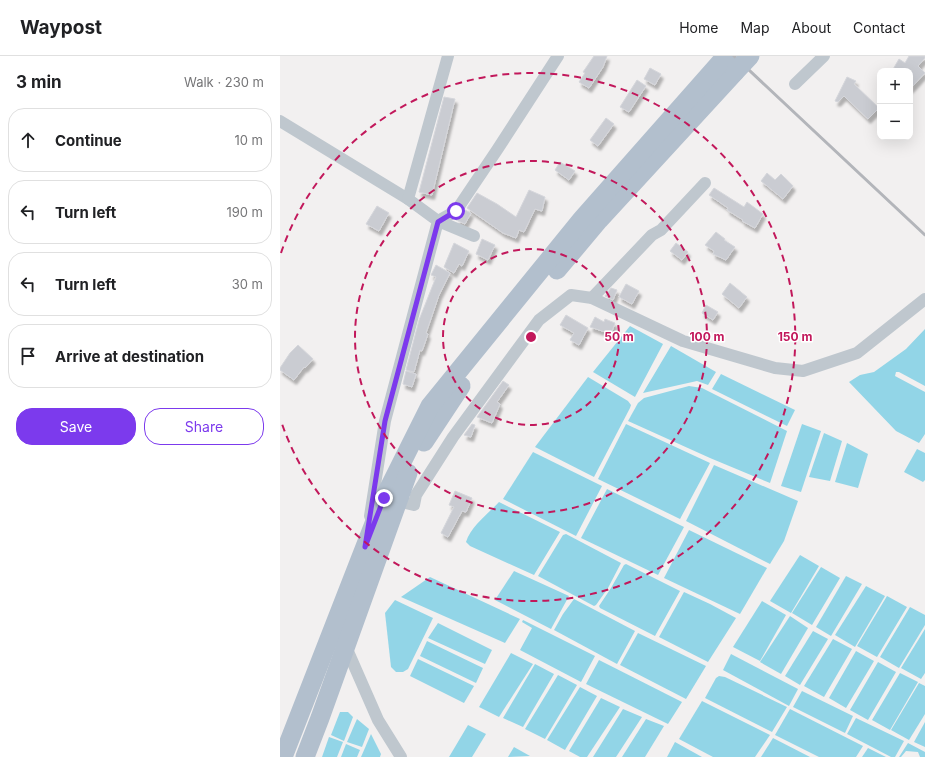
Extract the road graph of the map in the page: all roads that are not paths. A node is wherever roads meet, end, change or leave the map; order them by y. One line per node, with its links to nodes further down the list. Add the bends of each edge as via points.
1 (448, 56): 9 (street)
2 (558, 56): 10 (street, via 456,211)
3 (750, 56): 5 (main road, bridge)
4 (824, 56): 6 (street)
5 (727, 63): 14 (main road, via 458,390 416,454)
6 (796, 84)
7 (280, 121): 9 (street)
8 (706, 183): 12 (street)
9 (408, 199): 10 (street)
10 (438, 222): 11 (street); 15 (street, via 385,421)
11 (474, 236)
12 (592, 298): 13 (street, via 682,341 775,368 803,371 857,353); 14 (street, via 571,295 539,320 453,437 416,495 414,505)
13 (925, 299)
14 (391, 500): 15 (main road); 16 (main road)
15 (365, 547): 17 (main road)
16 (346, 647): 18 (main road); 19 (street, via 378,720)
17 (283, 757)
18 (305, 757)
19 (401, 757)

